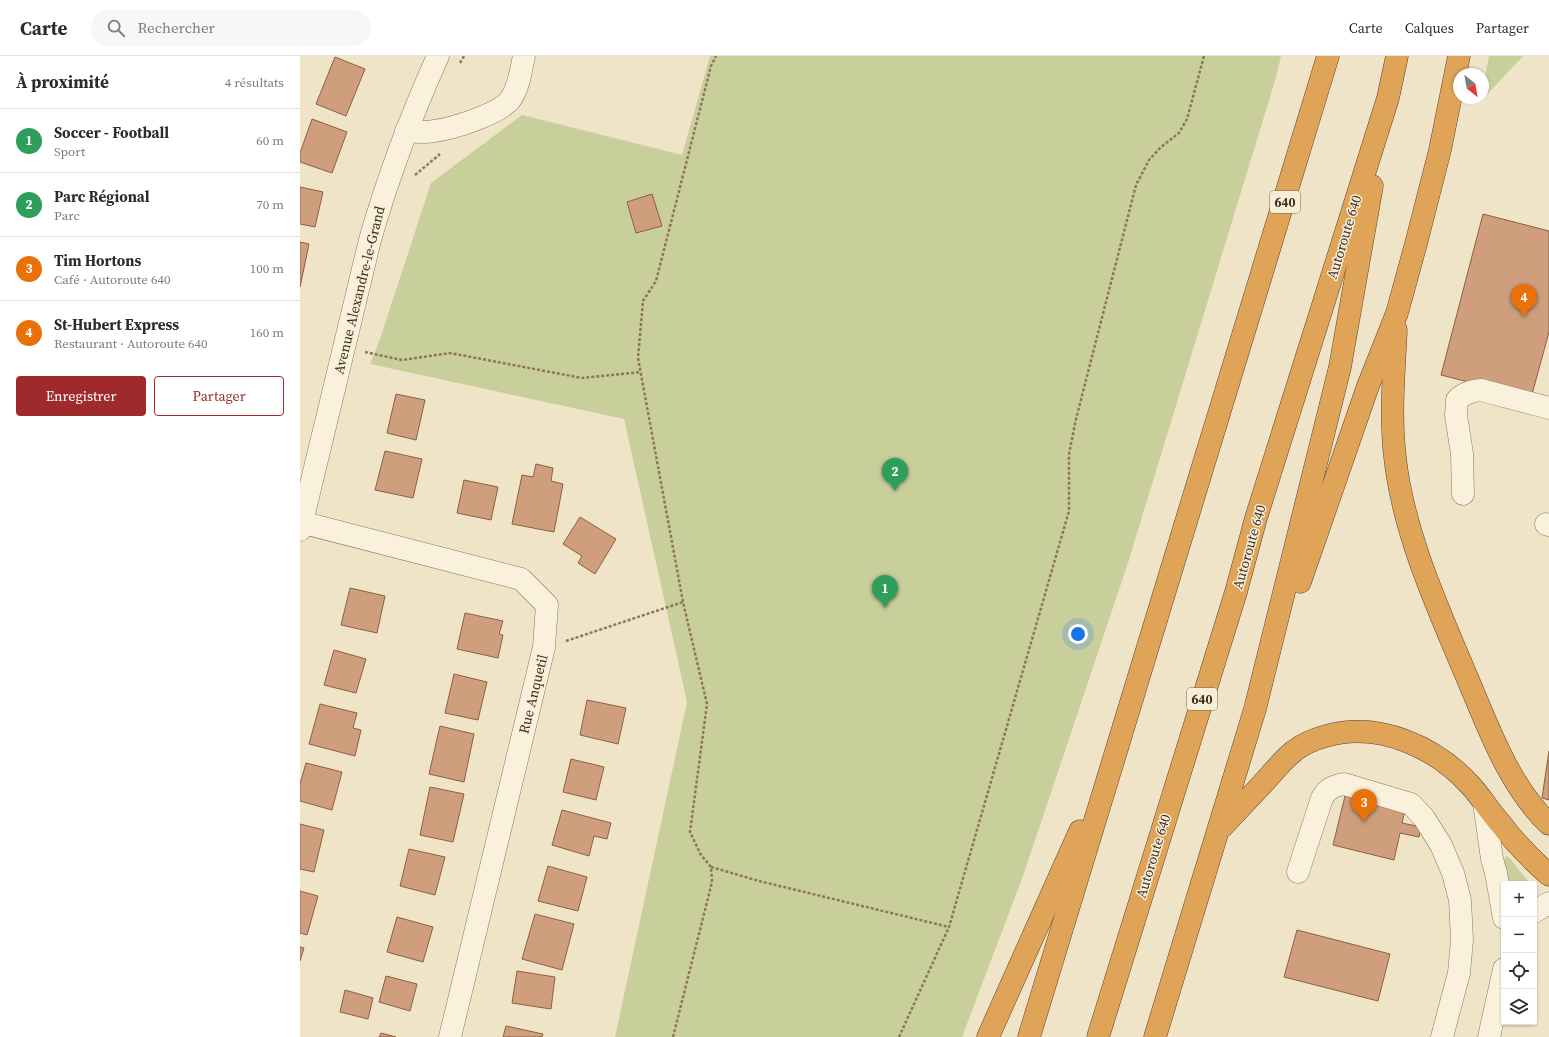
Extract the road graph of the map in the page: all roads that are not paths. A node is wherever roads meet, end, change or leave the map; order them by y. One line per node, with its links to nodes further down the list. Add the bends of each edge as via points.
1 (438, 56): 7 (street, Avenue Alexandre-le-Grand)
2 (524, 56): 7 (street, via 514,92 502,107 480,118 442,130)
3 (1328, 56): 13 (highway, 640)
4 (1397, 56): 6 (highway, Autoroute 640 / 640)
5 (1459, 56): 8 (highway, via 1440,150)
6 (1388, 98): 12 (highway, via 1340,368); 26 (highway, Autoroute 640 / 640, via 1256,518 1236,592)
7 (406, 131): 11 (street, Avenue Alexandre-le-Grand, via 378,212)
8 (1397, 313): 12 (highway, via 1368,386); 15 (highway, via 1393,409 1395,458 1413,538 1431,591 1507,766 1525,797)
9 (1549, 408): 10 (street, via 1481,390 1472,391 1457,400)
10 (1463, 494)
11 (301, 525): 23 (street, Rue Anquetil, via 521,580 547,605 544,647)
12 (1255, 709): 16 (highway)
13 (1119, 743): 24 (highway); 25 (highway, 640)
14 (1484, 802): 16 (highway, via 1459,774 1421,747 1382,734 1345,732 1318,739 1294,750); 18 (highway, via 1519,847); 21 (street)
15 (1549, 824)
16 (1219, 830): 27 (highway)
17 (1298, 872): 28 (street, via 1322,798 1326,790 1337,785 1344,784 1411,804 1424,818 1441,845 1453,873 1460,900 1462,940 1459,973)
18 (1549, 874)
19 (1549, 903): 20 (street)
20 (1537, 910)
21 (1504, 917)
22 (1501, 983): 29 (street)
23 (450, 1037)
24 (988, 1037)
25 (1029, 1037)
26 (1098, 1037)
27 (1155, 1037)
28 (1442, 1037)
29 (1489, 1037)

